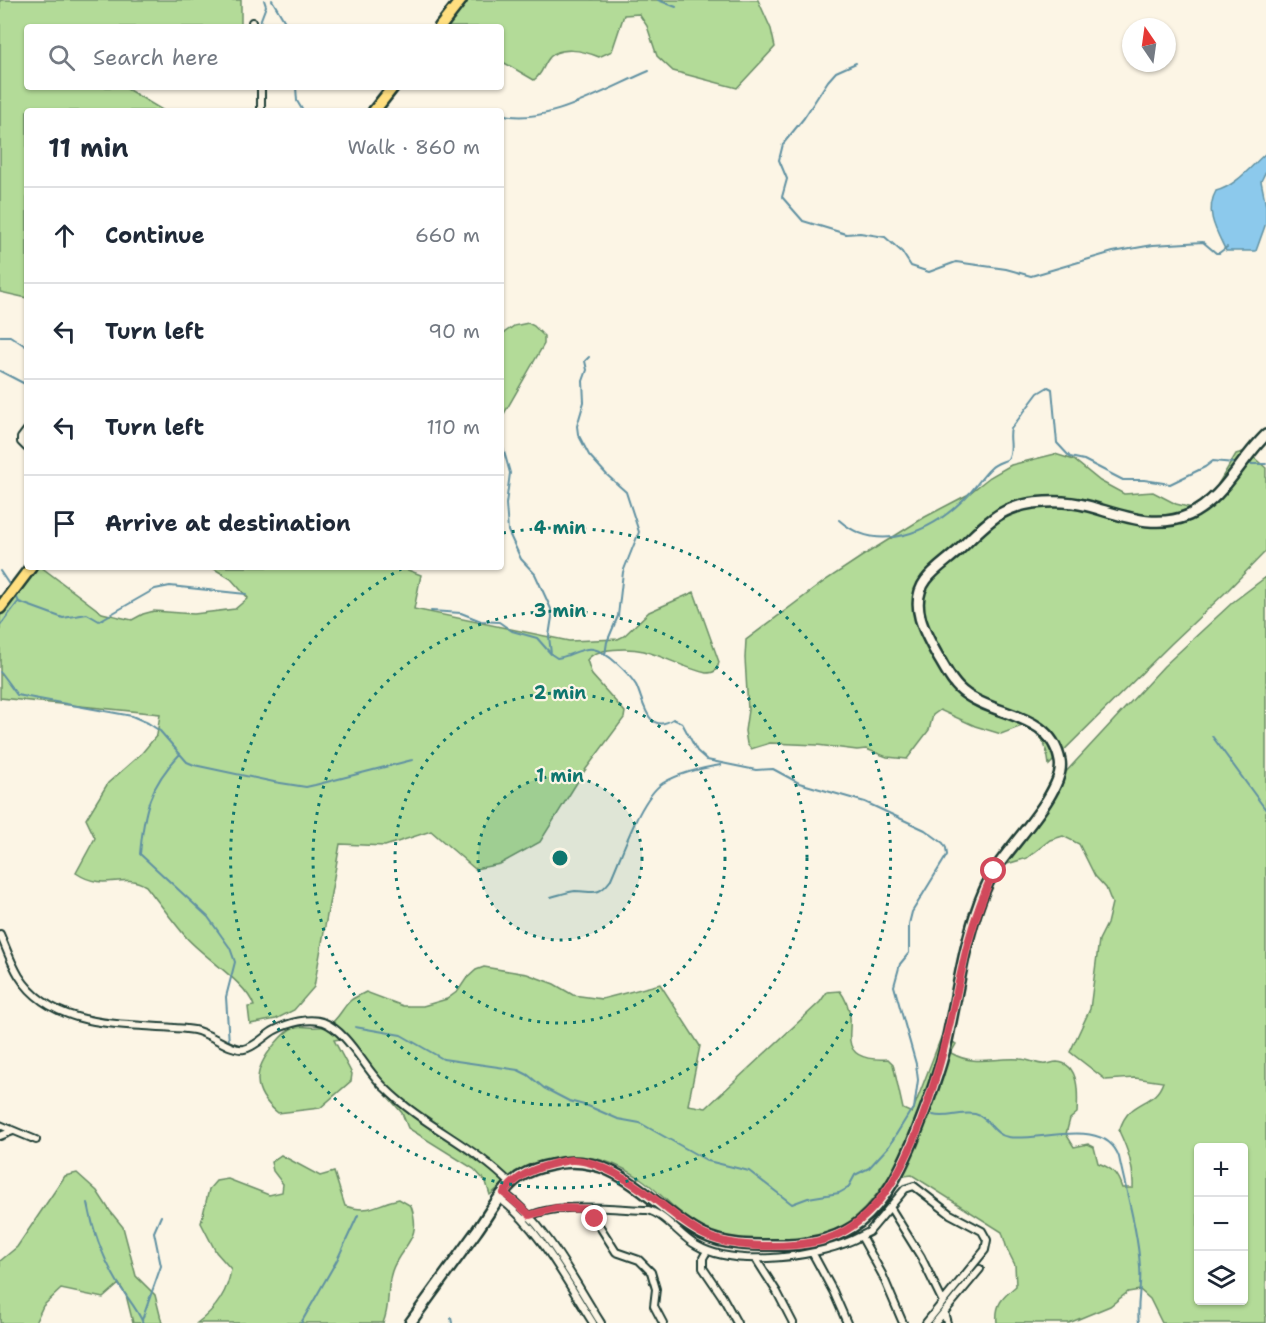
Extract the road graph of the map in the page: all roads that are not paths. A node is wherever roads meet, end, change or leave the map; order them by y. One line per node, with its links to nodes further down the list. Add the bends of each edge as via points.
1 (461, 0): 2 (main road)
2 (442, 24)
3 (261, 90): 5 (street)
4 (391, 90): 6 (main road)
5 (261, 108)
6 (376, 108)
7 (1266, 435): 15 (street, via 1208,505 1185,518 1144,521 1062,501 1011,507 992,518 927,579 919,593 921,624 961,692 983,705 1024,718 1045,732 1058,751 1062,767 1055,786 994,871 985,891 968,943 945,1050 919,1124 899,1173 861,1221 822,1241 746,1245 705,1236 634,1184 586,1161 571,1160 537,1168)
8 (29, 570): 9 (main road)
9 (0, 608)
10 (0, 934): 15 (street, via 20,978 43,1002 80,1017 104,1023 196,1030 241,1049 292,1023 326,1023 340,1033 383,1087 402,1104 473,1150)
11 (0, 1125): 12 (street)
12 (13, 1131): 13 (street); 14 (street)
13 (0, 1136)
14 (36, 1140)
15 (511, 1184): 16 (street)
16 (502, 1196): 19 (street); 28 (street)
17 (890, 1207): 20 (street); 25 (street); 25 (street, via 905,1189 914,1186 986,1237 986,1250)
18 (593, 1209): 19 (street, via 556,1208); 21 (street, via 651,1210 688,1241); 27 (street, via 616,1252 639,1260 651,1272 656,1288 654,1306)
19 (527, 1217): 29 (street); 30 (street)
20 (861, 1236): 22 (street); 34 (street)
21 (707, 1251): 23 (street); 31 (street, via 703,1268)
22 (813, 1254): 23 (street); 33 (street)
23 (756, 1258): 32 (street)
24 (980, 1269): 26 (street)
25 (943, 1302): 35 (street)
26 (944, 1312): 36 (street); 37 (street)
27 (661, 1322)
28 (410, 1323)
29 (593, 1323)
30 (601, 1323)
31 (737, 1323)
32 (793, 1323)
33 (847, 1323)
34 (903, 1323)
35 (926, 1323)
36 (935, 1323)
37 (947, 1323)

